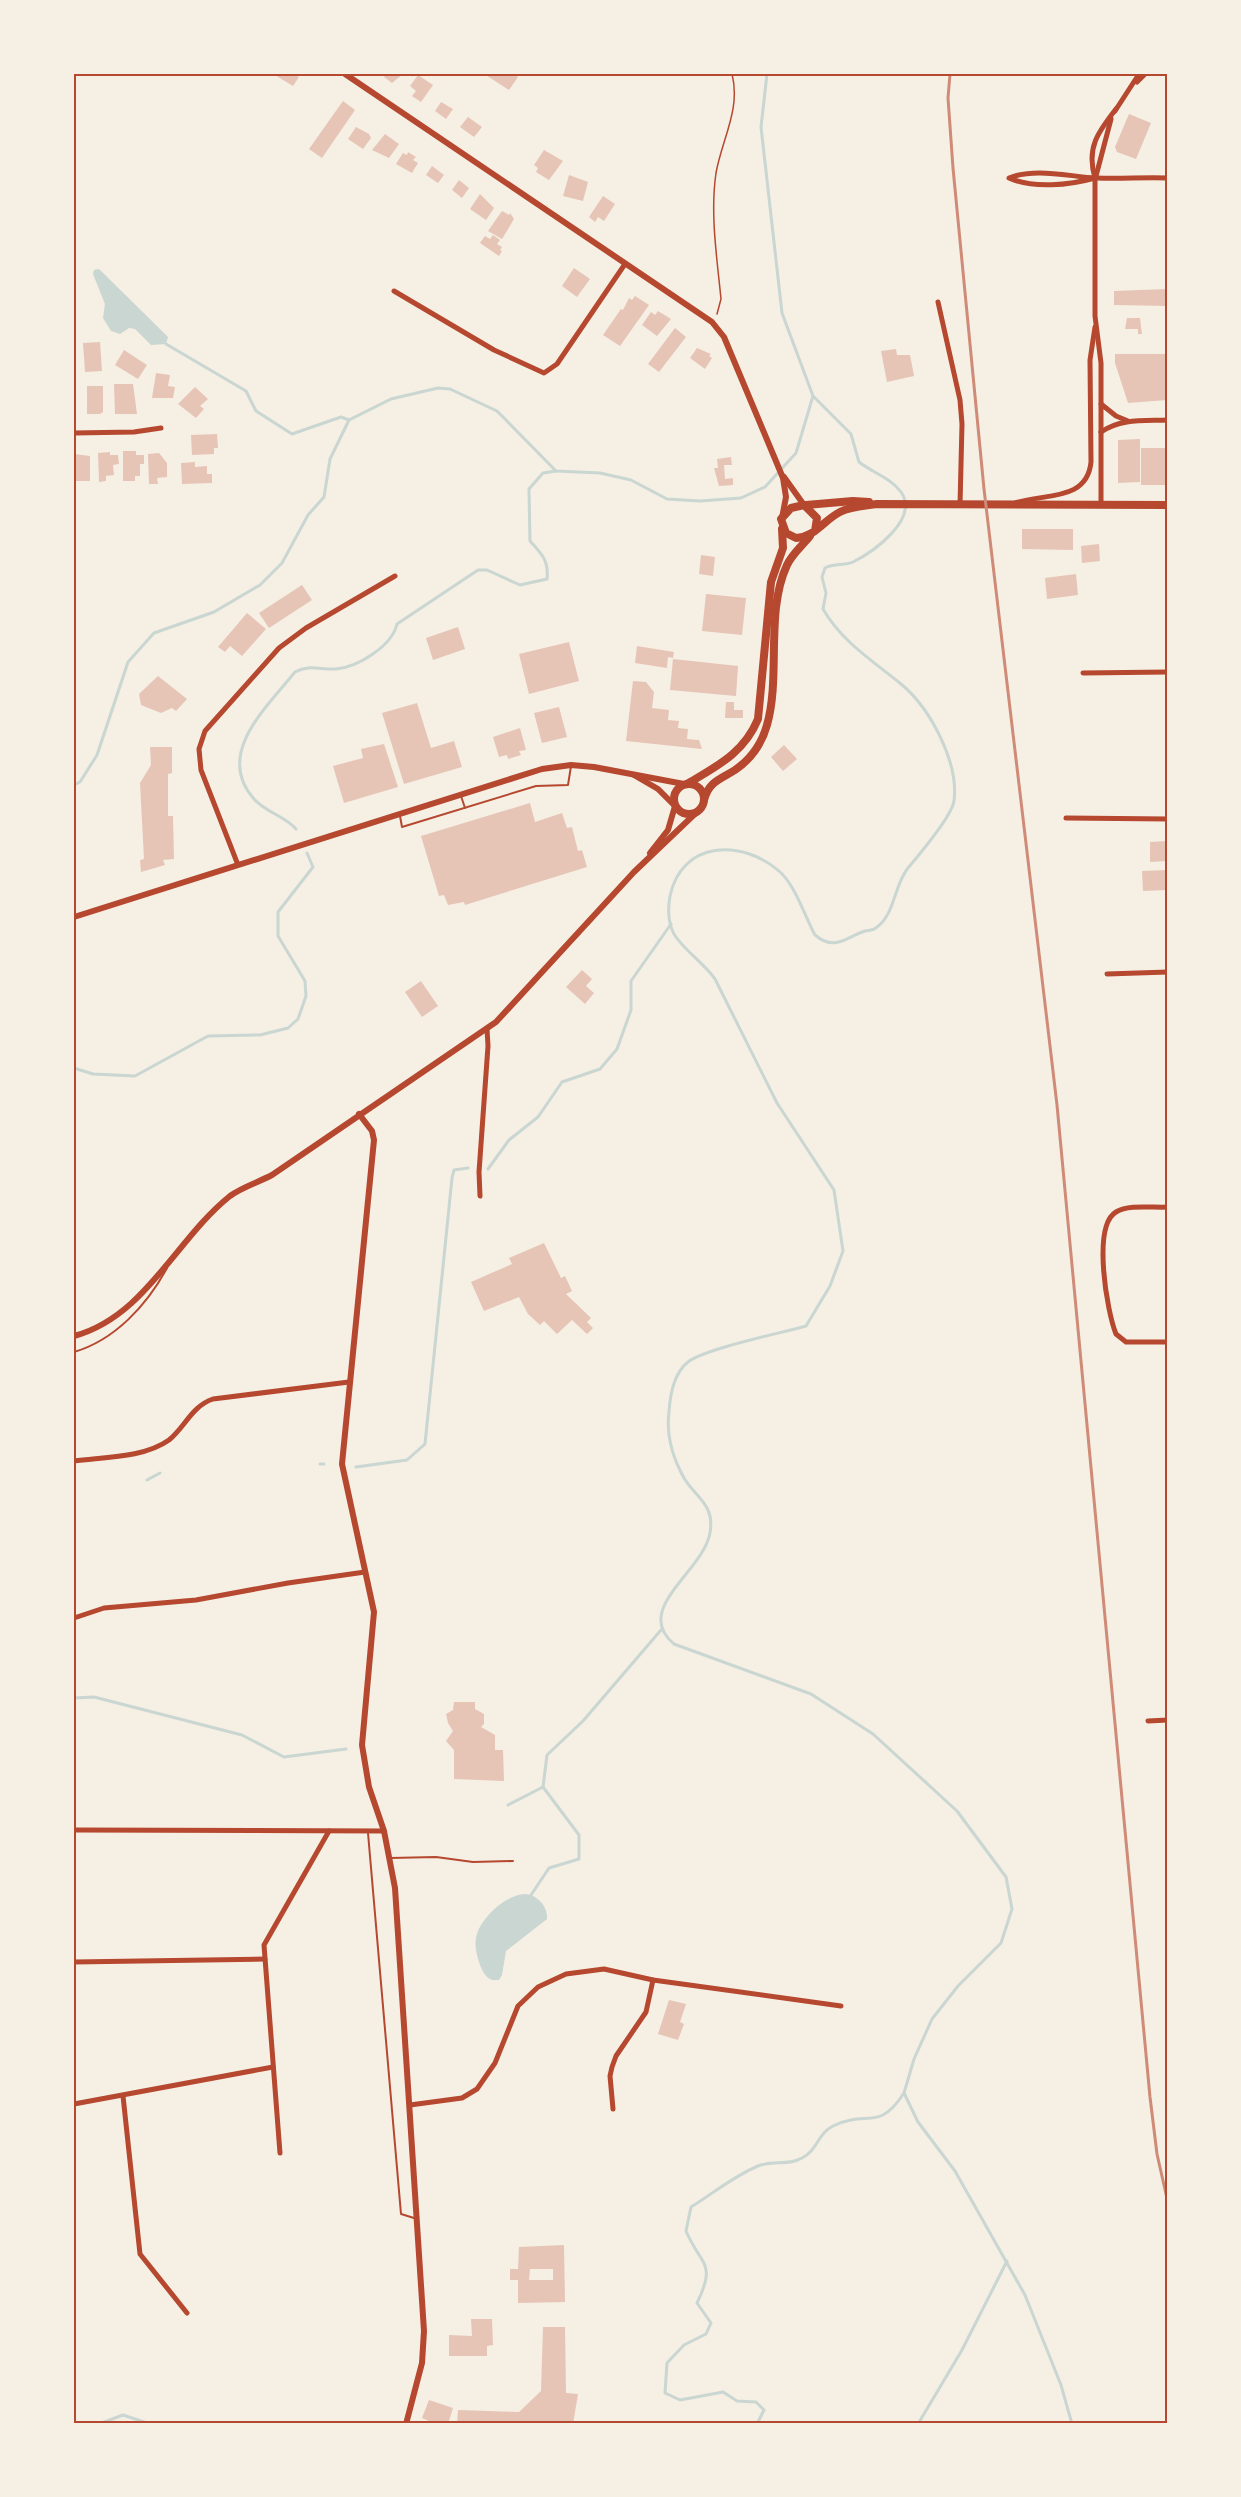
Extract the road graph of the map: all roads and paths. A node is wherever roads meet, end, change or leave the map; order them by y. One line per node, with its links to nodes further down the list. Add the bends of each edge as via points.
1 (345, 74): 11 (street)
2 (732, 74): 14 (path, via 737,91 715,192 721,299)
3 (1139, 74): 5 (street)
4 (1144, 74): 5 (street)
5 (1128, 92): 6 (street)
6 (1116, 109): 10 (street); 10 (street, via 1094,140 1091,159)
7 (1167, 177): 10 (street)
8 (1000, 178): 9 (street)
9 (1009, 178): 10 (street, via 1026,174); 10 (street, via 1055,183)
10 (1095, 178): 15 (street)
11 (625, 264): 12 (street, via 557,364 544,373 503,355); 22 (street, via 719,329)
12 (394, 291)
13 (938, 302): 25 (street, via 960,400)
14 (716, 318)
15 (1095, 325): 16 (street, via 1100,346); 28 (street, via 1091,352 1091,462 1087,479 1060,494)
16 (1101, 404): 18 (street); 20 (street)
17 (1167, 420): 18 (street)
18 (1130, 421): 20 (street)
19 (161, 428): 21 (street)
20 (1101, 432): 26 (street)
21 (74, 433)
22 (786, 482): 24 (street); 29 (street)
23 (873, 504): 24 (main road, via 853,501); 25 (main road); 30 (main road, via 840,512)
24 (805, 505): 29 (main road, via 793,507); 30 (main road, via 818,520)
25 (960, 505): 28 (main road)
26 (1101, 505): 27 (main road); 28 (main road)
27 (1167, 505)
28 (1006, 506)
29 (782, 522): 30 (main road, via 788,536 796,538); 36 (main road, via 783,548 771,582 758,719 750,737 735,754)
30 (814, 532): 38 (main road, via 791,558 782,580 765,733 746,761 709,787)
31 (395, 576): 45 (street, via 279,648 205,731 199,748 201,770)
32 (1167, 672): 33 (street)
33 (1083, 673)
34 (571, 765): 35 (street); 37 (street, via 542,769); 40 (lane, via 568,785 536,786)
35 (628, 772): 36 (street); 39 (street, via 658,789)
36 (686, 784): 38 (main road, via 700,789); 39 (main road, via 675,791)
37 (460, 794): 40 (lane); 42 (street)
38 (704, 800): 41 (main road)
39 (674, 805): 41 (main road, via 685,814); 46 (street, via 668,830)
40 (465, 808): 42 (lane, via 402,827)
41 (699, 810): 46 (street)
42 (399, 814): 45 (street)
43 (1066, 818): 44 (street)
44 (1167, 819)
45 (238, 866): 47 (street)
46 (634, 872): 50 (street, via 510,1008)
47 (74, 917)
48 (1167, 972): 49 (street)
49 (1107, 974)
50 (486, 1029): 51 (street); 52 (street)
51 (359, 1114): 54 (street, via 272,1175 233,1194); 58 (street, via 374,1140)
52 (480, 1196)
53 (1167, 1207): 56 (street, via 1126,1208 1111,1216 1105,1230 1104,1262 1116,1334 1126,1342)
54 (177, 1252): 55 (street, via 116,1316 94,1330); 57 (lane, via 159,1284 123,1324 103,1340)
55 (74, 1336)
56 (1167, 1342)
57 (74, 1352)
58 (349, 1382): 59 (street, via 213,1399 199,1405 168,1440 146,1451); 60 (street, via 342,1474)
59 (74, 1461)
60 (364, 1572): 61 (street, via 196,1600 104,1608); 67 (street, via 374,1628 363,1745 369,1787)
61 (74, 1618)
62 (1167, 1720): 63 (street)
63 (1148, 1721)
64 (74, 1830): 65 (street)
65 (329, 1831): 66 (street); 70 (street, via 264,1945)
66 (368, 1831): 67 (street); 80 (lane, via 401,2214)
67 (384, 1831): 68 (street)
68 (390, 1858): 69 (lane); 77 (street)
69 (513, 1861)
70 (265, 1959): 71 (street); 74 (street)
71 (74, 1962)
72 (653, 1980): 73 (street); 77 (street, via 597,1969 546,1982 518,2007 495,2063 477,2089 462,2098); 78 (street, via 646,2012 616,2056 609,2076)
73 (841, 2006)
74 (273, 2067): 75 (street); 79 (street)
75 (123, 2096): 76 (street); 81 (street, via 140,2254)
76 (74, 2104)
77 (410, 2104): 80 (street)
78 (613, 2109)
79 (280, 2153)
80 (417, 2219): 82 (street, via 424,2331 422,2363)
81 (187, 2313)
82 (406, 2424)

